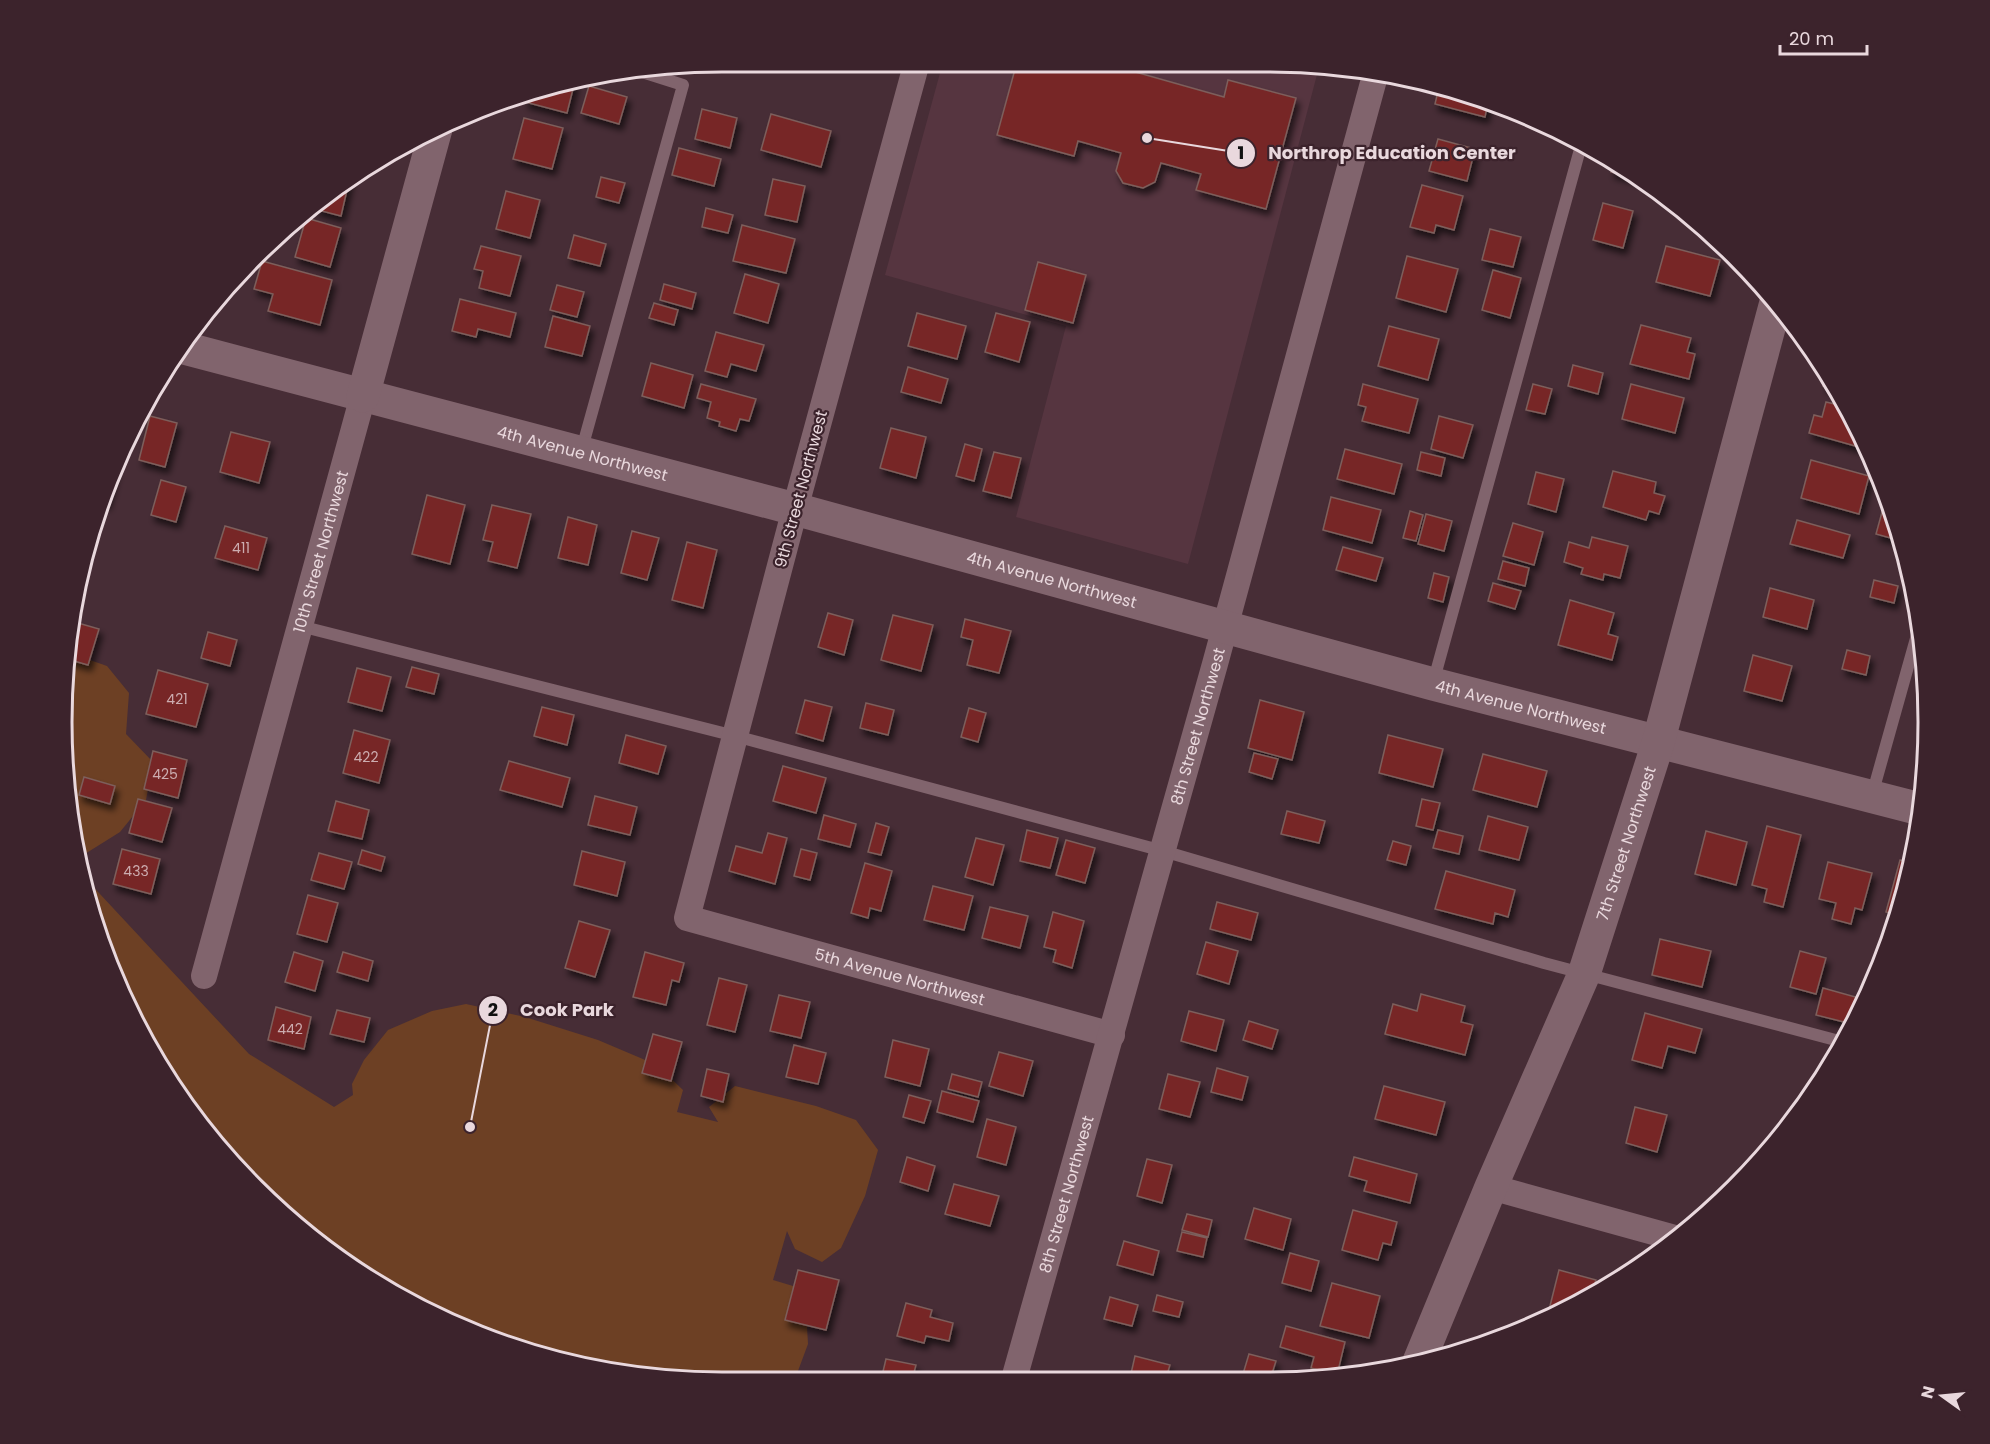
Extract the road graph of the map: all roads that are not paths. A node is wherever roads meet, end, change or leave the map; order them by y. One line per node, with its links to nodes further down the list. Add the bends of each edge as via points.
1 (914, 72): 10 (street, 9th Street Northwest)
2 (654, 76): 9 (lane, via 683,85)
3 (1374, 81): 12 (street, 8th Street Northwest)
4 (433, 140): 8 (main road, 10th Street Northwest)
5 (1579, 152): 14 (lane)
6 (1773, 313): 16 (main road, 7th Street Northwest)
7 (190, 350): 8 (main road, 4th Avenue Northwest)
8 (363, 396): 9 (main road, 4th Avenue Northwest); 11 (street, 10th Street Northwest)
9 (580, 454): 10 (main road, 4th Avenue Northwest)
10 (795, 508): 12 (main road, 4th Avenue Northwest); 15 (street, 9th Street Northwest)
11 (300, 626): 15 (lane); 22 (street, 10th Street Northwest)
12 (1224, 628): 14 (main road, 4th Avenue Northwest); 19 (street, 8th Street Northwest)
13 (1913, 648): 17 (lane)
14 (1433, 684): 16 (main road, 4th Avenue Northwest)
15 (735, 736): 19 (lane); 20 (street, 9th Street Northwest)
16 (1658, 743): 17 (main road, 4th Avenue Northwest); 21 (main road, 7th Street Northwest)
17 (1872, 796): 18 (main road, 4th Avenue Northwest)
18 (1912, 807)
19 (1162, 851): 21 (lane); 23 (street, 8th Street Northwest)
20 (687, 918): 23 (street, 5th Avenue Northwest)
21 (1584, 974): 24 (lane); 25 (main road, 7th Street Northwest)
22 (204, 976)
23 (1112, 1035): 28 (street, 8th Street Northwest)
24 (1835, 1040)
25 (1491, 1187): 26 (street); 27 (main road, 7th Street Northwest)
26 (1667, 1236)
27 (1422, 1353)
28 (1016, 1372)

